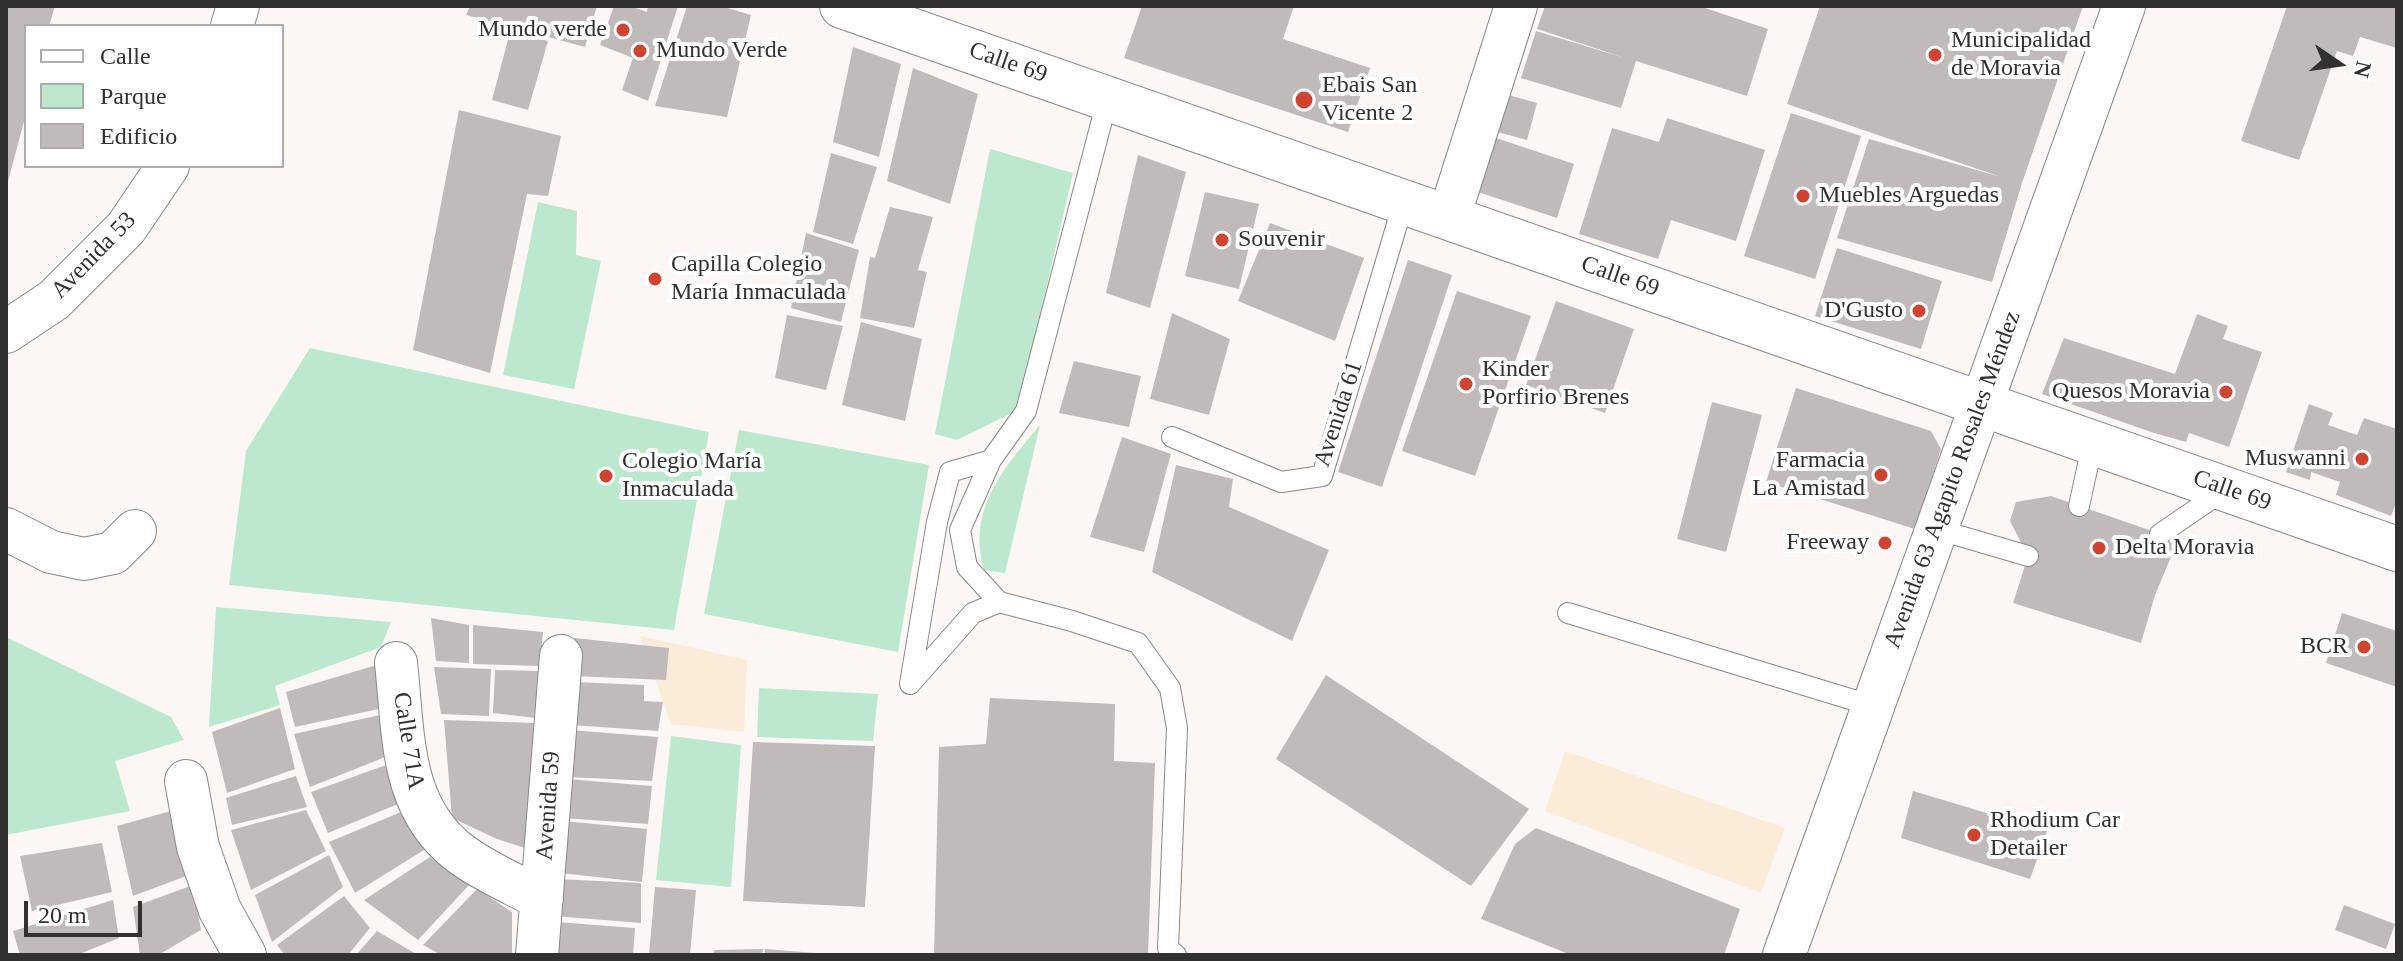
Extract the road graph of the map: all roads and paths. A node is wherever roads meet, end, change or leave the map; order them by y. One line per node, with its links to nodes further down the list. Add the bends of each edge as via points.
1 (842, 6): 4 (main road, Calle 69)
2 (1516, 6): 7 (street)
3 (2124, 6): 9 (street, Avenida 63 Agapito Rosales Méndez)
4 (1108, 97): 6 (main road, Calle 69); 12 (lane, via 1026,411)
5 (167, 168): 8 (street, Avenida 53, via 126,228 54,300)
6 (1404, 201): 7 (main road, Calle 69); 10 (lane, Avenida 61, via 1322,476 1281,482)
7 (1449, 217): 9 (main road, Calle 69)
8 (6, 332)
9 (1980, 403): 11 (main road, Calle 69); 16 (street, Avenida 63 Agapito Rosales Méndez)
10 (1172, 437)
11 (2093, 442): 13 (main road, Calle 69); 14 (lane)
12 (991, 460): 21 (lane, via 960,530 967,567); 21 (lane, via 950,472 910,684 973,613)
13 (2226, 489): 18 (lane); 19 (main road, Calle 69)
14 (2079, 506)
15 (6, 529): 17 (street, via 51,552 84,559 113,553)
16 (1936, 529): 20 (lane); 25 (street, Avenida 63 Agapito Rosales Méndez)
17 (135, 531)
18 (2160, 534)
19 (2397, 549)
20 (2028, 556)
21 (999, 602): 31 (lane, via 1138,643 1170,688 1177,728 1168,948)
22 (1568, 613): 25 (lane)
23 (561, 656): 27 (street, Avenida 59)
24 (396, 663): 27 (street, Calle 71A, via 410,783 425,818 460,854)
25 (1873, 706): 28 (street, Avenida 63 Agapito Rosales Méndez)
26 (186, 781): 29 (street, via 198,847 220,910)
27 (542, 899): 30 (street, Avenida 59)
28 (1787, 954)
29 (245, 955)
30 (537, 955)
31 (1176, 955)

